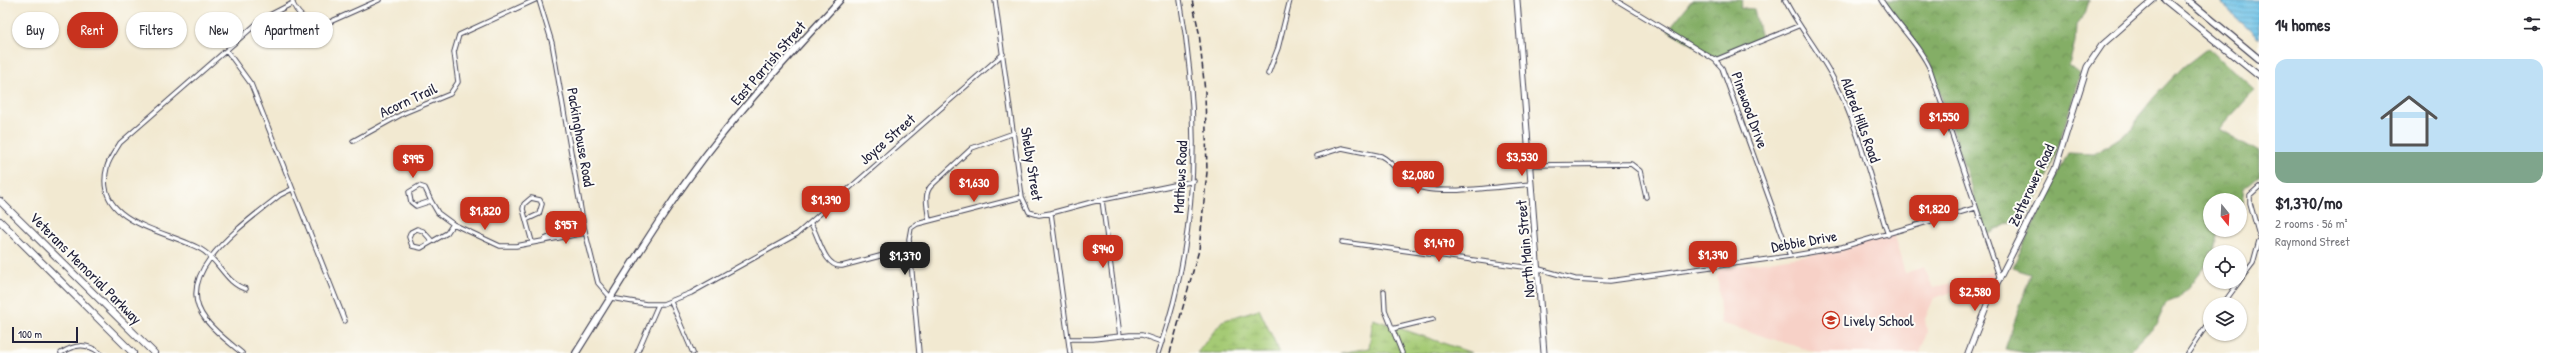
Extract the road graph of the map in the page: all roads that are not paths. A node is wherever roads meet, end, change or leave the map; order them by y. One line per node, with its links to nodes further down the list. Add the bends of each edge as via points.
1 (378, 0): 15 (street, via 323,25 306,20)
2 (535, 0): 24 (street, Acorn Trail, via 458,35 454,52 458,82 450,94 404,112)
3 (539, 0): 43 (street, Packinghouse Road, via 552,43)
4 (840, 0): 60 (main road, East Parrish Street, via 768,79 715,143 670,206)
5 (995, 0): 18 (street, Shelby Street)
6 (1180, 0): 27 (street, Mathews Road, via 1192,80)
7 (1290, 0): 21 (street, via 1278,48)
8 (1516, 0): 26 (street, North Main Street)
9 (1616, 0): 20 (street, Pinewood Drive)
10 (1785, 0): 16 (street, Aldred Hills Road)
11 (1881, 0): 36 (street, via 1925,58)
12 (2153, 0): 57 (street, Zetterower Road, via 2102,45 2087,67 2055,169)
13 (2165, 0): 22 (main road)
14 (2188, 0): 19 (main road)
15 (292, 1): 17 (street, via 262,19)
16 (1798, 26): 20 (street); 45 (street, Aldred Hills Road, via 1833,79 1844,102)
17 (227, 51): 30 (street, via 251,84); 53 (street, via 120,143 107,167 105,185 113,206 129,220 196,247)
18 (1003, 54): 23 (street, Shelby Street); 42 (street, Joyce Street)
19 (2259, 59)
20 (1715, 60): 54 (street, Pinewood Drive, via 1728,81)
21 (1268, 74)
22 (2259, 76)
23 (1014, 133): 31 (street, Shelby Street); 40 (street, via 972,148 927,190)
24 (353, 141)
25 (1316, 156): 28 (street, via 1342,148 1381,156 1411,183 1429,190)
26 (1529, 165): 28 (street, North Main Street); 32 (street, via 1631,164 1640,171)
27 (1194, 181): 33 (street, Shelby Street); 69 (street, Mathews Road, via 1185,253)
28 (1531, 184): 55 (street, North Main Street)
29 (2259, 187): 46 (street, via 2250,195)
30 (292, 189): 53 (street, via 280,195); 64 (street)
31 (1022, 197): 37 (street, Shelby Street, via 1029,212 1039,215); 40 (street)
32 (1646, 198)
33 (1102, 200): 37 (street, Shelby Street); 67 (street)
34 (0, 201): 73 (highway, Veterans Memorial Parkway)
35 (430, 201): 35 (street, via 425,188 419,186 409,192 411,202 416,206); 41 (street, via 438,213)
36 (1975, 208): 45 (street, Debbie Drive); 57 (street)
37 (1051, 213): 68 (street)
38 (526, 220): 38 (street, via 539,214 542,204 540,200 531,198 526,201 523,209); 50 (street)
39 (0, 221): 72 (highway, Veterans Memorial Parkway)
40 (929, 221): 52 (street, via 911,228)
41 (453, 224): 48 (street, via 447,233); 50 (street, via 500,246)
42 (811, 224): 52 (street, via 828,261 834,266); 61 (street, Joyce Street, via 778,246)
43 (584, 227): 44 (street, Packinghouse Road); 47 (street)
44 (585, 233): 47 (street); 60 (street, Packinghouse Road, via 598,283)
45 (1888, 235): 54 (street, Debbie Drive, via 1842,247)
46 (2259, 235)
47 (544, 240): 50 (street)
48 (432, 241): 48 (street, via 423,231 417,229 411,232 409,237 409,242 416,248 428,245)
49 (2259, 241): 56 (street, via 2253,263)
50 (532, 242)
51 (1342, 242): 55 (street, Debbie Drive)
52 (910, 248): 78 (street)
53 (210, 256): 58 (street, via 237,287); 74 (street, via 199,276 198,304 206,320)
54 (1790, 256): 55 (street, Debbie Drive, via 1610,281 1575,279)
55 (1539, 269): 82 (street, North Main Street)
56 (2247, 271)
57 (2000, 279): 83 (street, Zetterower Road)
58 (246, 290)
59 (1384, 291): 65 (street, via 1385,310)
60 (611, 298): 62 (street, Joyce Street); 75 (main road, East Parrish Street)
61 (671, 302): 62 (street, Joyce Street); 77 (street)
62 (658, 305): 76 (street)
63 (1433, 319): 65 (street)
64 (345, 321)
65 (1392, 329): 81 (street)
66 (2203, 330): 84 (street)
67 (1120, 336): 68 (street); 69 (street, via 1142,335)
68 (1069, 339): 79 (street)
69 (1162, 342): 80 (street, Mathews Road)
70 (61, 353): 71 (street, via 78,346 87,346)
71 (100, 353)
72 (133, 353)
73 (154, 353)
74 (242, 353)
75 (576, 353)
76 (637, 353)
77 (693, 353)
78 (919, 353)
79 (1070, 353)
80 (1158, 353)
81 (1402, 353)
82 (1544, 353)
83 (1968, 353)
84 (2188, 353)

